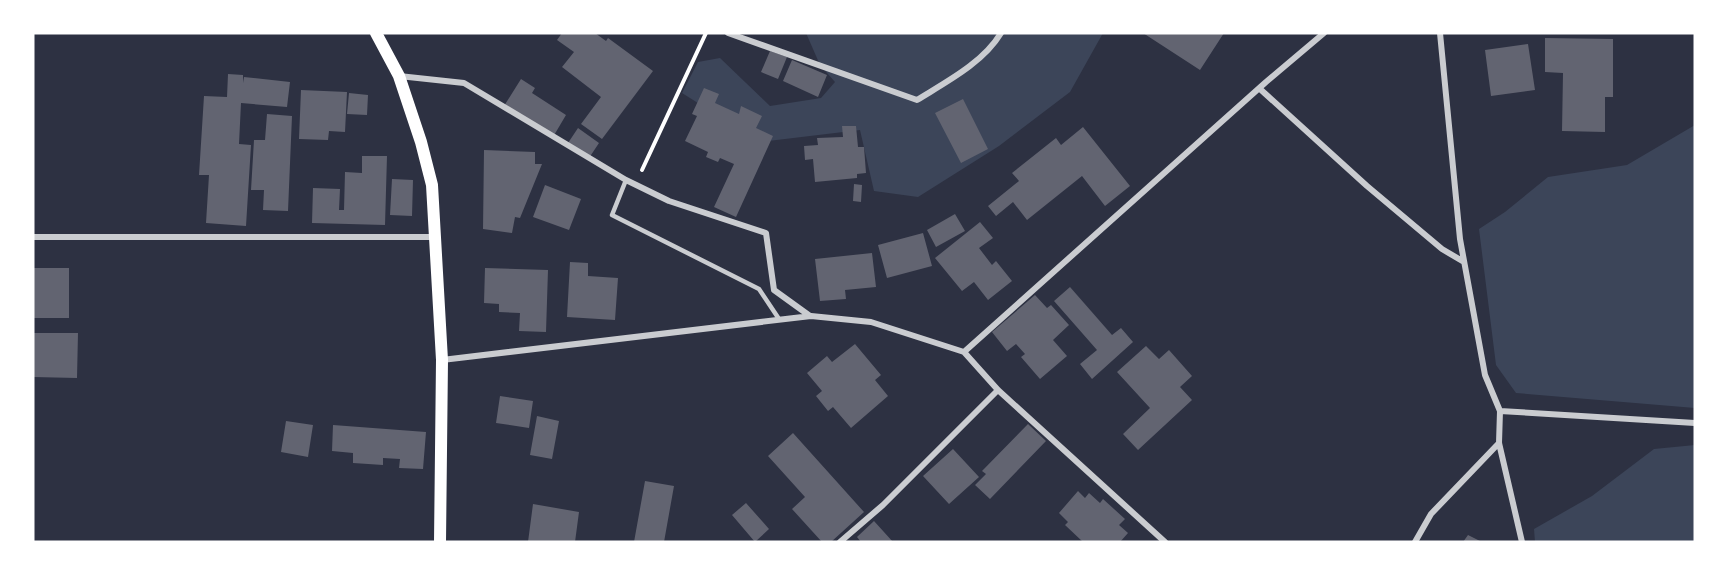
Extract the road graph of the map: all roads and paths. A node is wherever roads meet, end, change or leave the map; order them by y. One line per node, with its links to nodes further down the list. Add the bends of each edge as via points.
1 (376, 33): 7 (main road)
2 (706, 33): 10 (path)
3 (728, 33): 4 (street, via 917,100 965,70)
4 (1001, 33)
5 (1324, 33): 8 (street)
6 (1440, 33): 13 (street)
7 (399, 76): 9 (street, via 464,83); 12 (main road, via 432,185)
8 (1260, 89): 13 (street, via 1367,186 1442,249); 16 (street)
9 (626, 180): 10 (street); 15 (lane, via 612,215 759,289)
10 (635, 184): 14 (street, via 669,201 766,233 774,290)
11 (33, 237): 12 (street)
12 (435, 237): 17 (main road)
13 (1464, 262): 19 (street, via 1485,375)
14 (811, 316): 15 (street); 16 (street, via 871,321)
15 (779, 319): 17 (street)
16 (964, 352): 18 (street)
17 (442, 360): 22 (main road)
18 (998, 390): 23 (street, via 883,505); 24 (street)
19 (1500, 411): 20 (street); 21 (street)
20 (1695, 423)
21 (1499, 443): 25 (street, via 1431,514); 26 (street)
22 (440, 542)
23 (840, 542)
24 (1165, 542)
25 (1415, 542)
26 (1522, 542)

